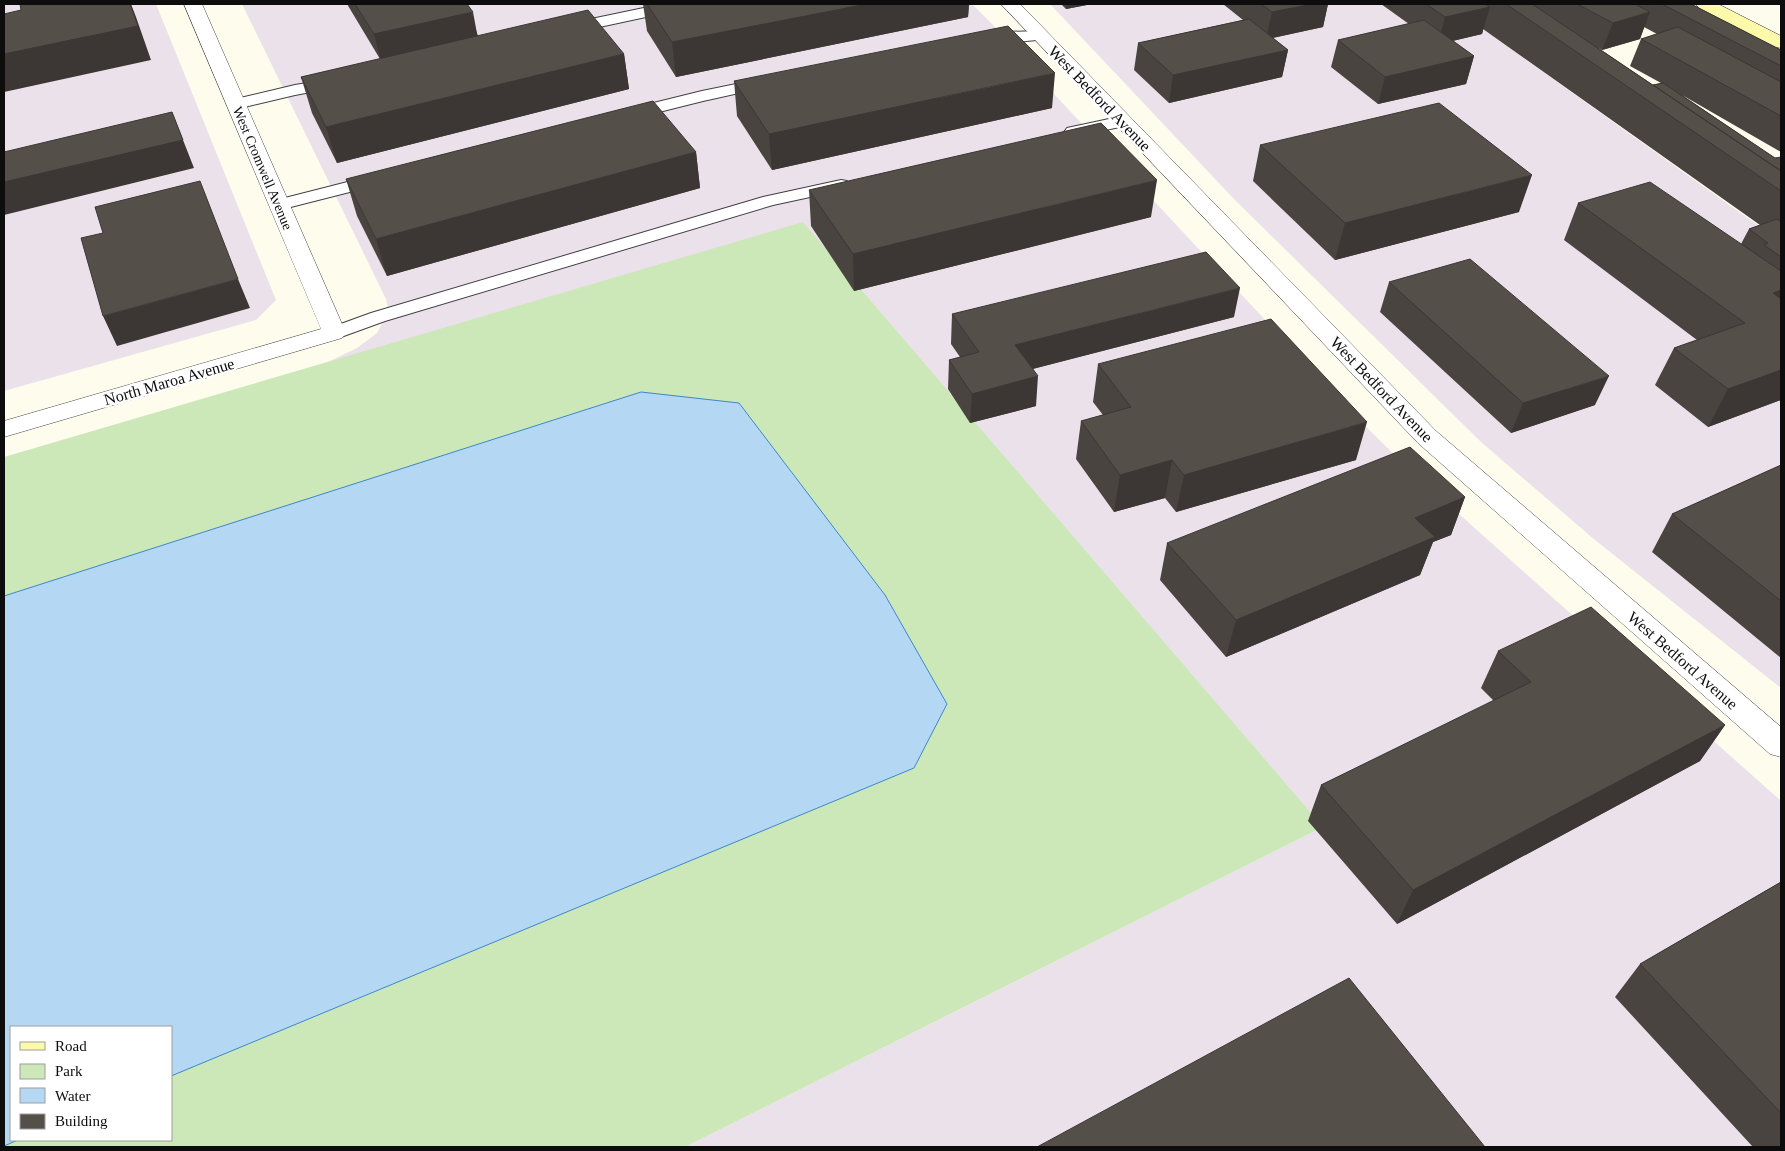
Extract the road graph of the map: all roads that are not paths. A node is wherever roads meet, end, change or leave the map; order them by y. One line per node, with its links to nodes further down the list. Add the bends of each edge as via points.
1 (193, 4): 11 (street, West Cromwell Avenue)
2 (683, 4): 5 (lane)
3 (1010, 4): 6 (street, West Bedford Avenue)
4 (1705, 4): 8 (street)
5 (550, 34)
6 (1041, 36): 7 (lane); 13 (street, West Bedford Avenue)
7 (974, 42)
8 (1781, 43)
9 (350, 80): 11 (lane)
10 (780, 80): 12 (lane)
11 (236, 104): 17 (street, West Cromwell Avenue)
12 (607, 120)
13 (1123, 121): 14 (lane); 20 (street, West Bedford Avenue, via 1427,437)
14 (1056, 136)
15 (395, 175): 17 (lane)
16 (855, 182): 18 (lane, via 769,201 388,314)
17 (279, 205): 18 (street, West Cromwell Avenue)
18 (334, 333): 19 (street, North Maroa Avenue)
19 (4, 428)
20 (1781, 745)

